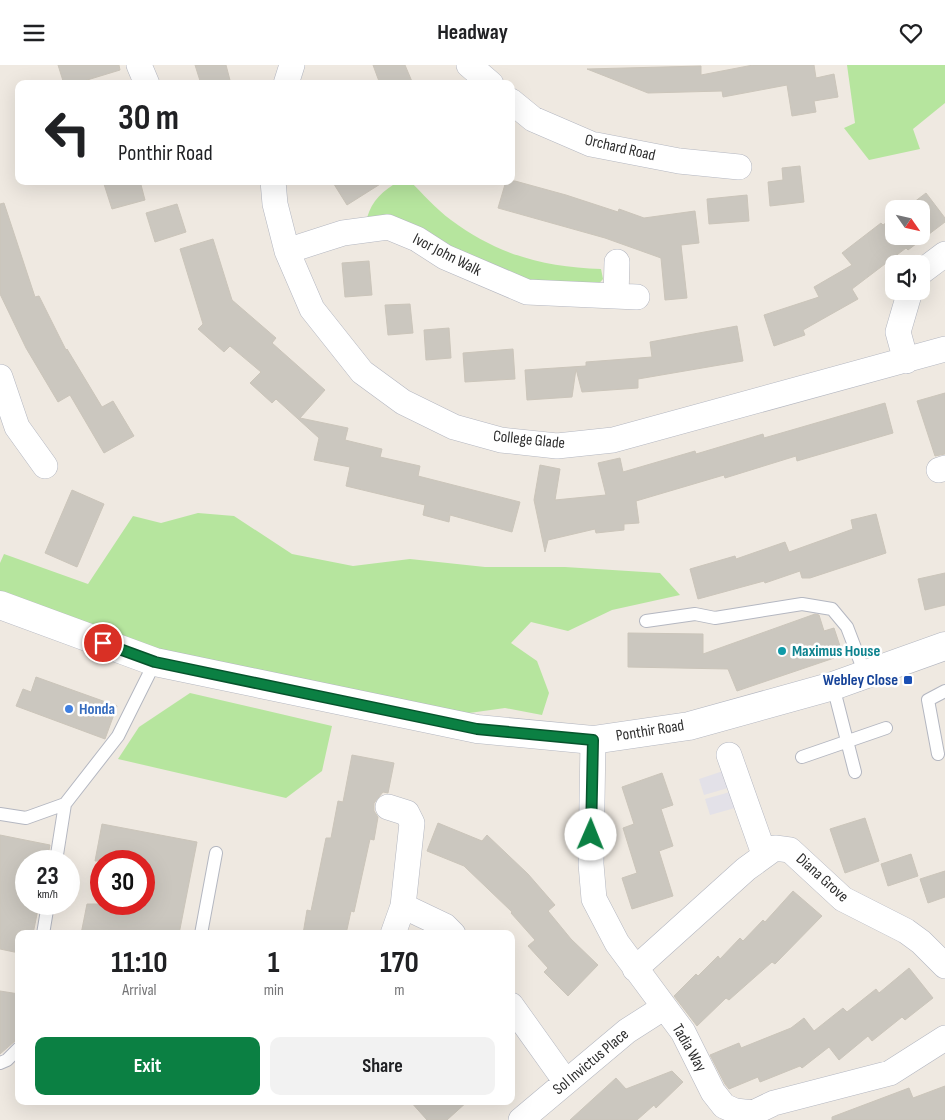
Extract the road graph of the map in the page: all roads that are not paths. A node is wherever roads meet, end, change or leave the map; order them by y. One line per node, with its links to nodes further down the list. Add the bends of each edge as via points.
1 (139, 65): 4 (street)
2 (292, 65): 5 (street)
3 (469, 65): 6 (street)
4 (145, 80)
5 (287, 80)
6 (486, 80)
7 (515, 104): 8 (street, Orchard Road, via 533,119 591,144 678,161)
8 (739, 167)
9 (273, 185): 10 (street, College Glade)
10 (287, 251): 12 (street, Ivor John Walk, via 343,233 388,227 418,239 445,257 527,292 627,296); 16 (street, College Glade, via 312,309 362,372 403,402 446,423 500,439 557,446 613,440)
11 (945, 254): 13 (street)
12 (617, 262)
13 (930, 265)
14 (907, 300): 16 (street, via 898,331)
15 (945, 349): 16 (street, College Glade)
16 (906, 361)
17 (0, 377): 18 (street, via 17,427)
18 (43, 454)
19 (0, 605): 22 (main road, Ponthir Road)
20 (646, 621): 23 (lane, via 695,614 715,618 802,604 832,609 847,627)
21 (945, 646): 23 (main road, Ponthir Road)
22 (155, 662): 27 (main road, Ponthir Road, via 477,729); 33 (lane, via 118,736)
23 (865, 673): 24 (main road, Ponthir Road)
24 (833, 686): 27 (main road, Ponthir Road, via 689,726); 28 (lane)
25 (945, 691): 29 (lane, via 928,699)
26 (886, 728): 28 (lane)
27 (593, 740): 46 (street, Tadia Way, via 591,864 594,899)
28 (847, 742): 31 (lane); 32 (lane)
29 (938, 754)
30 (729, 755): 38 (street)
31 (802, 757)
32 (855, 772)
33 (65, 804): 35 (lane, via 26,818); 36 (lane)
34 (388, 807): 39 (street, via 407,813 412,823)
35 (0, 814)
36 (58, 850)
37 (216, 853): 42 (lane)
38 (764, 854): 45 (street, Diana Grove, via 775,848 790,850 842,899 906,931); 46 (street)
39 (403, 906): 43 (street); 44 (street)
40 (46, 915): 41 (lane)
41 (44, 930)
42 (202, 930)
43 (394, 930)
44 (449, 930)
45 (945, 967)
46 (635, 969): 47 (street, Tadia Way)
47 (663, 1008): 49 (street, Tadia Way, via 683,1032 713,1092 724,1106 753,1113 774,1103 890,1073); 52 (street, Sol Invictus Place, via 627,1031)
48 (515, 1011): 52 (street)
49 (945, 1038)
50 (15, 1052): 51 (lane)
51 (0, 1063)
52 (566, 1082): 53 (street, Sol Invictus Place)
53 (521, 1120)

